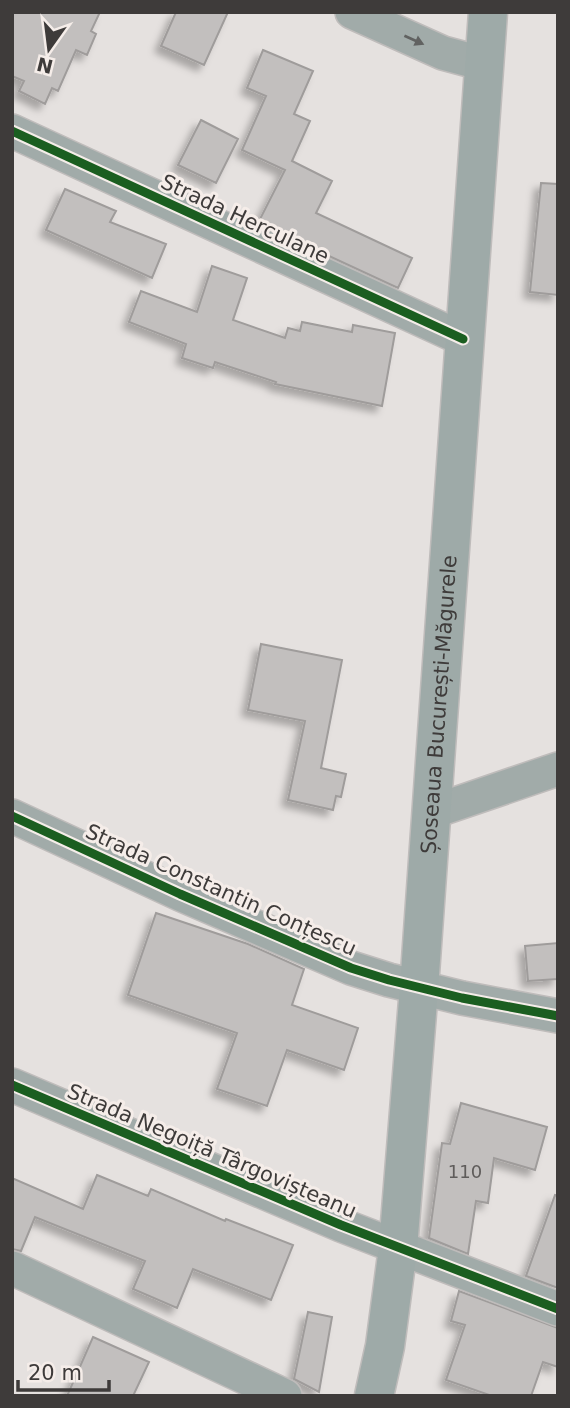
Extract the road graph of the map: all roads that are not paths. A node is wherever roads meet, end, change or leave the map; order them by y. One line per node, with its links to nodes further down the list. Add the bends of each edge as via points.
1 (352, 12): 3 (street, one-way to 3, via 443,52)
2 (488, 12): 3 (main road, Șoseaua București-Măgurele)
3 (484, 64): 5 (main road, Șoseaua București-Măgurele)
4 (12, 131): 5 (street, Strada Herculane)
5 (463, 339): 7 (main road, Șoseaua București-Măgurele)
6 (558, 769): 7 (street)
7 (432, 812): 9 (main road, Șoseaua București-Măgurele)
8 (12, 816): 9 (street, Strada Constantin Conțescu, via 282,939 351,968)
9 (419, 988): 10 (street, Strada Constantin Conțescu); 12 (main road, Șoseaua București-Măgurele)
10 (558, 1016)
11 (12, 1085): 12 (street, Strada Negoiță Târgovișteanu)
12 (398, 1248): 14 (street, Strada Negoiță Târgovișteanu); 16 (main road, Șoseaua București-Măgurele)
13 (12, 1268): 15 (street)
14 (558, 1309)
15 (285, 1396)
16 (374, 1396)

